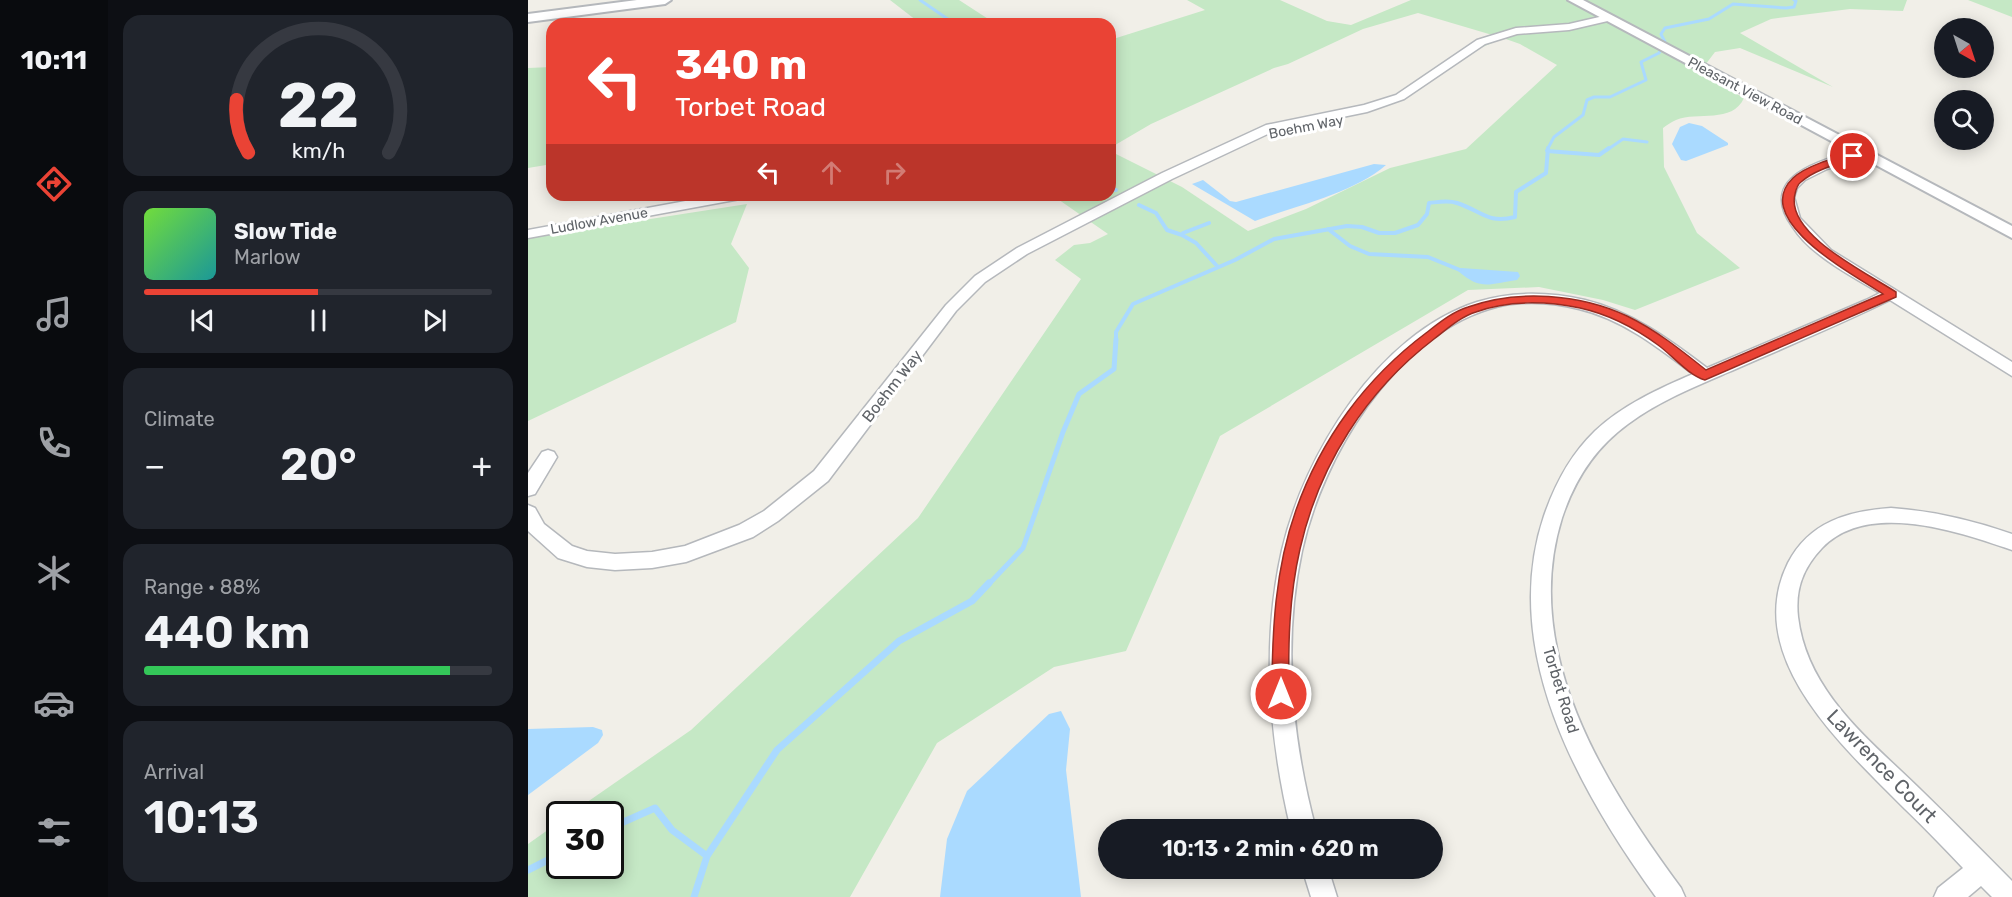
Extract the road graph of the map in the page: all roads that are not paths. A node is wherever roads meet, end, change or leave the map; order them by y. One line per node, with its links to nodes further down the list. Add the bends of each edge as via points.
1 (665, 0): 3 (street)
2 (1574, 0): 4 (street, Pleasant View Road)
3 (528, 18)
4 (1612, 21): 5 (street, Pleasant View Road); 14 (street, Boehm Way, via 1572,33 1522,34 1485,48 1395,108 1255,136 1032,245 980,279 951,308 821,476 746,531 686,554 615,562 566,552 537,530)
5 (1862, 153): 7 (street, Pleasant View Road); 9 (street, via 1798,179 1788,203 1796,224 1814,244)
6 (707, 201): 8 (street, Ludlow Avenue)
7 (2012, 233)
8 (528, 234)
9 (1892, 294): 10 (street); 11 (street, Torbet Road)
10 (2012, 370)
11 (1705, 375): 16 (street, via 1623,318 1564,301 1518,299 1482,306 1454,318 1408,352 1375,384 1345,425 1317,476 1292,549 1280,636 1281,694 1288,756); 20 (street, Torbet Road, via 1620,420 1584,455 1555,505 1542,563 1545,636 1570,724 1619,821)
12 (548, 457): 13 (street)
13 (528, 489)
14 (528, 513)
15 (2012, 542): 17 (street, Lawrence Court, via 1980,530 1912,516 1880,516 1849,523 1826,532 1807,548 1793,570 1786,598 1787,627 1817,696 1842,729)
16 (1302, 819)
17 (1982, 869): 21 (street); 22 (street, Lawrence Court)
18 (1318, 879): 19 (street)
19 (1324, 897)
20 (1672, 897)
21 (1947, 897)
22 (2010, 897)

